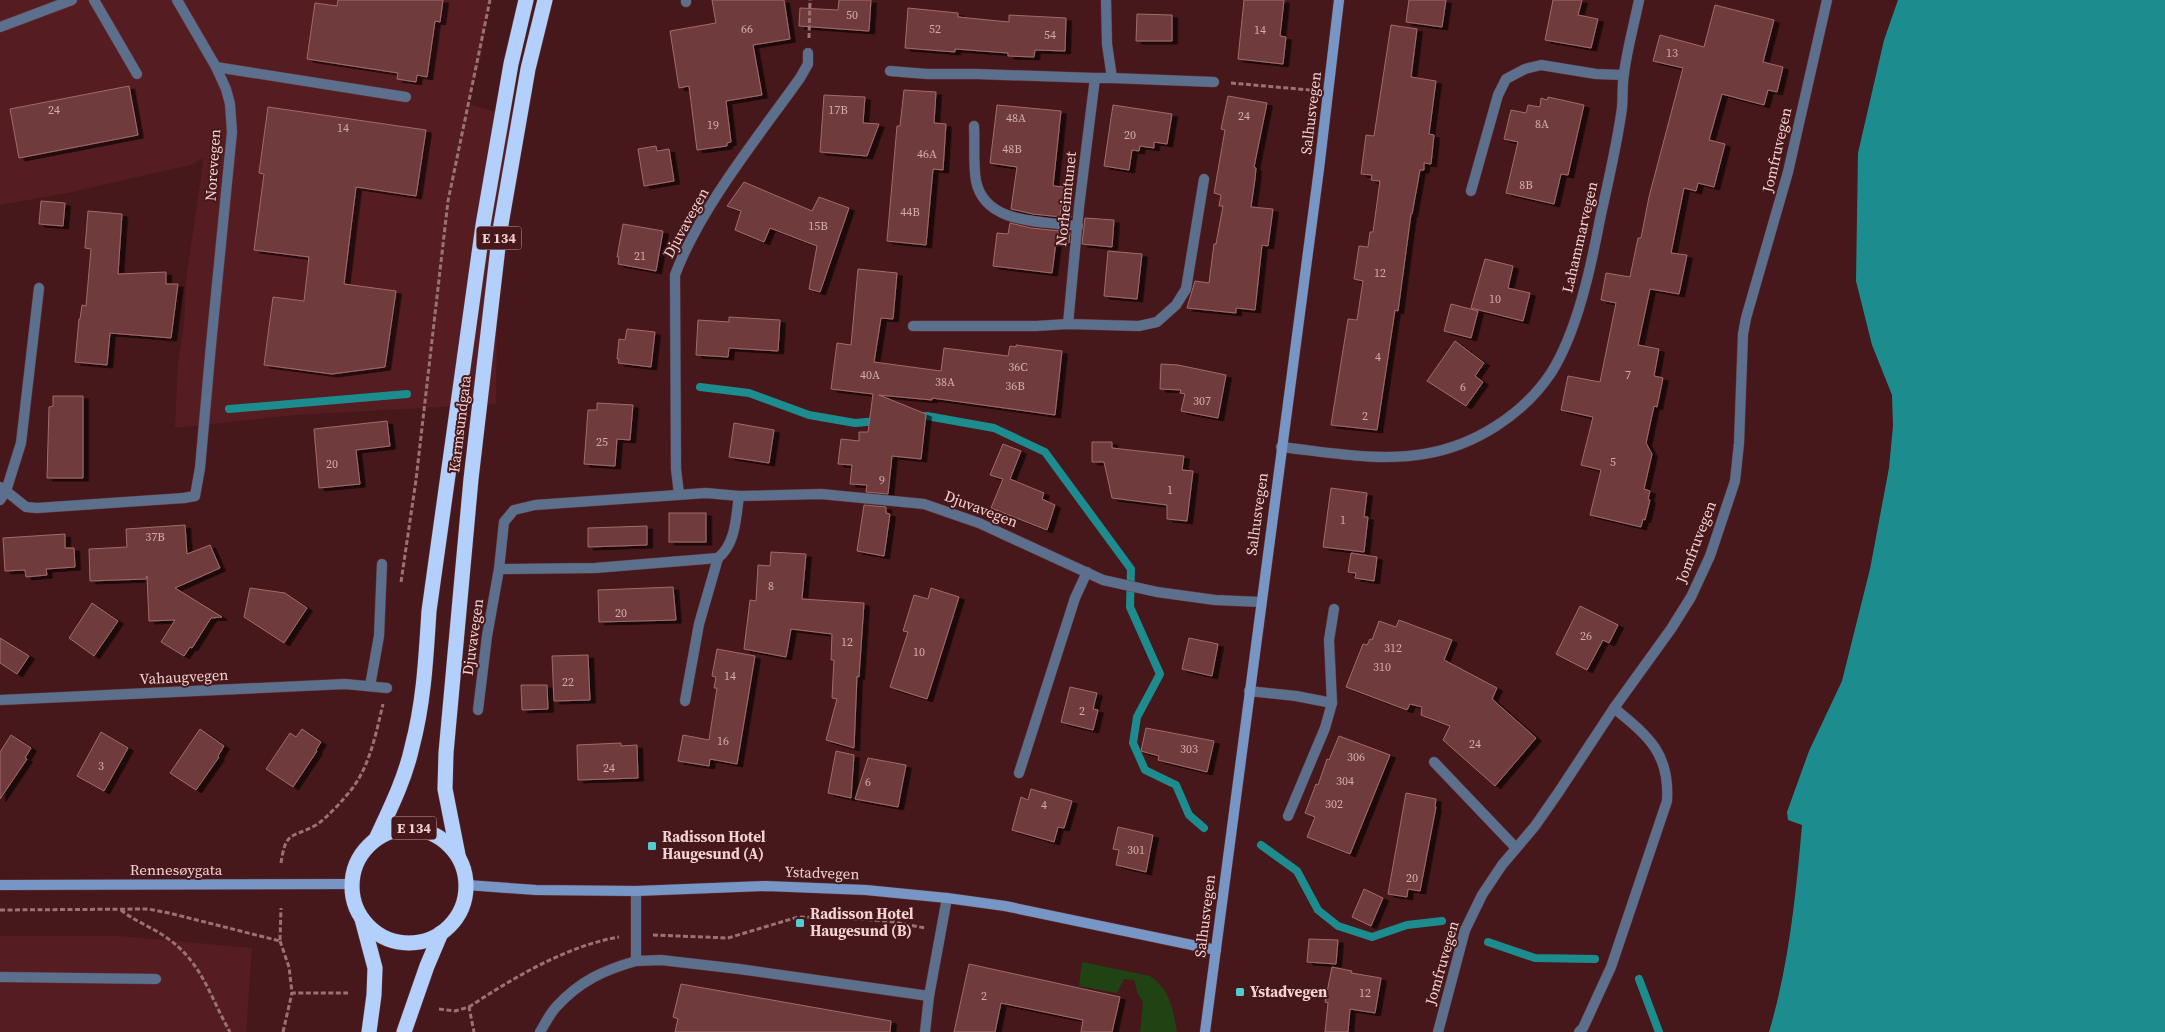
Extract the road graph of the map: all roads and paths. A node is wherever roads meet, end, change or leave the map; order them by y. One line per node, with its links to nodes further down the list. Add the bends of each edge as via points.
1 (72, 0): 12 (street)
2 (94, 0): 16 (street)
3 (177, 0): 14 (street, Norevegen)
4 (490, 0): 38 (path, via 448,202)
5 (526, 0): 52 (highway, Karmsundgata / E 134, via 511,64 483,225 430,601 419,716 394,801)
6 (545, 0): 54 (highway, Karmsundgata / E 134, via 528,69 500,230 471,479 446,752 445,789)
7 (810, 0): 13 (path)
8 (1106, 0): 19 (street)
9 (1339, 0): 30 (street, Salhusvegen)
10 (1639, 0): 17 (street, Lahammarvegen)
11 (1827, 0): 47 (street, Jomfruvegen, via 1788,172 1743,334 1735,481 1710,556 1691,597)
12 (0, 26)
13 (808, 53): 32 (street, Djuvavegen, via 808,64 800,78 693,235 675,275 676,469)
14 (216, 67): 22 (street); 31 (street, Norevegen, via 230,104 232,132 195,496 37,508 26,507)
15 (890, 71): 18 (street)
16 (137, 74)
17 (1623, 75): 25 (street, via 1541,65 1506,79 1498,95); 30 (street, Lahammarvegen, via 1622,108 1593,260 1567,339 1541,386 1495,427 1469,440 1425,454 1380,457)
18 (1095, 78): 19 (street); 26 (street, Norheimtunet)
19 (1112, 78): 20 (street)
20 (1214, 82): 21 (path)
21 (1310, 90)
22 (406, 97)
23 (974, 126): 26 (street, via 976,180 980,196 990,206 1009,217)
24 (1204, 179): 28 (street, via 1186,289 1176,305 1149,325)
25 (1471, 190)
26 (1078, 226): 28 (street, Norheimtunet)
27 (39, 288): 31 (street, via 20,443)
28 (1068, 324): 29 (street)
29 (913, 326)
30 (1281, 447): 39 (street, Salhusvegen)
31 (2, 493)
32 (679, 494): 33 (street, Djuvavegen, via 706,492); 36 (street, Djuvavegen, via 550,503 514,510 504,522)
33 (739, 496): 34 (street, via 732,538); 37 (street, Djuvavegen, via 821,494 924,504 980,522)
34 (718, 558): 36 (street, via 596,568); 45 (street, via 699,624)
35 (382, 564): 41 (street, via 379,636)
36 (499, 569): 48 (street, Djuvavegen)
37 (1087, 572): 39 (street, Djuvavegen, via 1103,580 1156,592); 50 (street, via 1074,598)
38 (401, 583)
39 (1261, 602): 43 (street, Salhusvegen)
40 (1334, 609): 46 (street, via 1329,640)
41 (370, 686): 42 (street, Vahaugvegen); 44 (street, Vahaugvegen, via 335,684)
42 (387, 688): 55 (path, via 362,774 318,824 290,836 283,846)
43 (1249, 691): 46 (street); 69 (street, Salhusvegen)
44 (0, 700)
45 (685, 701)
46 (1332, 703): 51 (street, via 1325,728)
47 (1614, 708): 53 (street, Jomfruvegen, via 1558,793); 87 (street, via 1641,730 1661,756 1667,776 1667,801 1611,967)
48 (478, 710)
49 (1434, 762): 53 (street)
50 (1020, 773)
51 (1288, 816)
52 (376, 839): 54 (highway, E 134, via 394,830 420,829 444,840); 56 (highway, E 134, via 359,858)
53 (1516, 848): 86 (street, Jomfruvegen, via 1482,895 1465,930)
54 (458, 855): 57 (highway, E 134)
55 (281, 863)
56 (352, 884): 58 (street, Rennesøygata); 64 (highway, E 134, via 356,907)
57 (467, 885): 59 (street, Ystadvegen, via 536,890); 66 (highway, E 134, via 463,907)
58 (0, 886)
59 (636, 891): 60 (street, Ystadvegen, via 766,886 866,890); 67 (street)
60 (947, 898): 65 (street); 69 (street, Ystadvegen, via 1005,906)
61 (280, 908): 68 (path)
62 (120, 909): 63 (path); 68 (path, via 169,913); 78 (path, via 168,938 190,959 205,980)
63 (0, 910)
64 (362, 918): 66 (highway, E 134, via 370,928 392,940 417,943); 80 (highway, E 134, via 375,968)
65 (941, 931): 67 (path, via 894,922 798,917 728,938); 75 (street)
66 (441, 933): 81 (highway, E 134)
67 (636, 934): 70 (street); 76 (path, via 596,942 549,962)
68 (280, 941): 73 (path, via 290,967)
69 (1216, 950): 85 (street, Salhusvegen)
70 (636, 961): 75 (street, via 661,960 738,968); 83 (street, via 591,977 556,1006)
71 (0, 977): 72 (street)
72 (156, 979)
73 (292, 993): 74 (path); 79 (path)
74 (348, 993)
75 (929, 996): 84 (street)
76 (469, 1007): 77 (path); 82 (path)
77 (439, 1009)
78 (230, 1032)
79 (283, 1032)
80 (369, 1032)
81 (404, 1032)
82 (474, 1032)
83 (540, 1032)
84 (925, 1032)
85 (1205, 1032)
86 (1438, 1032)
87 (1579, 1032)

